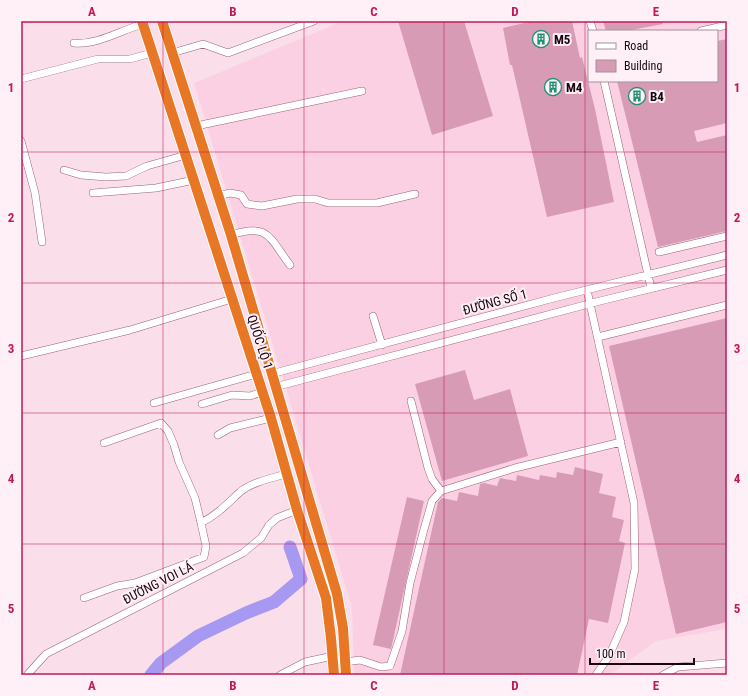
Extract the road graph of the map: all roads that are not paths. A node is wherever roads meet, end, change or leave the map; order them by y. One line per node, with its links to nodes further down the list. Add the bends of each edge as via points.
1 (162, 21): 8 (highway, QUỐC LỘ 1)
2 (314, 21): 8 (street, via 228,53 203,44)
3 (143, 22): 6 (street, via 94,42); 7 (highway, QUỐC LỘ 1)
4 (727, 25): 5 (street)
5 (705, 30)
6 (74, 42)
7 (152, 53): 9 (street, via 130,59 98,59); 14 (highway, QUỐC LỘ 1)
8 (172, 53): 12 (highway, QUỐC LỘ 1)
9 (21, 79)
10 (604, 82): 27 (street)
11 (362, 91): 12 (street)
12 (196, 126): 19 (highway, QUỐC LỘ 1)
13 (21, 141): 22 (street, via 35,193)
14 (186, 155): 15 (street, via 147,166 126,176 81,175); 16 (highway, QUỐC LỘ 1)
15 (64, 170)
16 (194, 180): 17 (street, via 156,188); 30 (highway, QUỐC LỘ 1)
17 (94, 193)
18 (415, 194): 19 (street, via 377,203 328,204 315,199 297,199 262,206 247,204 241,195 230,193)
19 (218, 196): 20 (highway, QUỐC LỘ 1)
20 (231, 235): 25 (street, via 251,230 265,232); 37 (highway, QUỐC LỘ 1)
21 (727, 236): 23 (street)
22 (42, 242)
23 (660, 252)
24 (727, 255): 27 (street, ĐƯỜNG SỐ 1)
25 (290, 265)
26 (727, 270): 28 (street, ĐƯỜNG SỐ 1)
27 (648, 275): 28 (street); 29 (street, ĐƯỜNG SỐ 1)
28 (651, 288): 31 (street, ĐƯỜNG SỐ 1)
29 (587, 290): 31 (street); 35 (street, ĐƯỜNG SỐ 1)
30 (232, 299): 36 (street, via 130,330); 38 (highway, QUỐC LỘ 1)
31 (590, 304): 34 (street); 39 (street, ĐƯỜNG SỐ 1)
32 (727, 305): 34 (street)
33 (373, 316): 35 (street)
34 (598, 337): 46 (street)
35 (382, 346): 37 (street, ĐƯỜNG SỐ 1)
36 (21, 356)
37 (271, 374): 38 (highway); 39 (highway, QUỐC LỘ 1)
38 (257, 376): 40 (highway, QUỐC LỘ 1); 42 (street)
39 (275, 387): 40 (highway); 54 (highway, QUỐC LỘ 1, via 337,594)
40 (262, 392): 43 (street, via 250,396 232,395); 44 (highway, QUỐC LỘ 1)
41 (411, 402): 49 (street, via 428,468)
42 (154, 403)
43 (202, 404)
44 (270, 418): 45 (street, via 230,428); 48 (highway, QUỐC LỘ 1)
45 (218, 435)
46 (621, 442): 49 (street, via 515,468); 60 (street, via 634,503 635,569 624,622 610,656)
47 (104, 443): 51 (street, via 161,423 174,445)
48 (286, 474): 50 (highway, QUỐC LỘ 1); 51 (street, via 241,491 216,516)
49 (441, 491): 54 (street, via 432,501 410,583 402,631 390,666 382,667 360,660)
50 (297, 510): 53 (highway, QUỐC LỘ 1, via 326,598); 56 (street, ĐƯỜNG VOI LÁ, via 277,518 268,525 261,538 243,553 46,654)
51 (201, 523): 52 (street, via 206,546 204,557 135,583 117,586)
52 (84, 598)
53 (333, 656): 57 (street, via 305,662); 58 (highway, QUỐC LỘ 1)
54 (345, 662): 59 (highway, QUỐC LỘ 1)
55 (727, 663): 61 (street, via 678,667)
56 (27, 675)
57 (280, 675)
58 (334, 675)
59 (346, 675)
60 (596, 675)
61 (663, 675)

